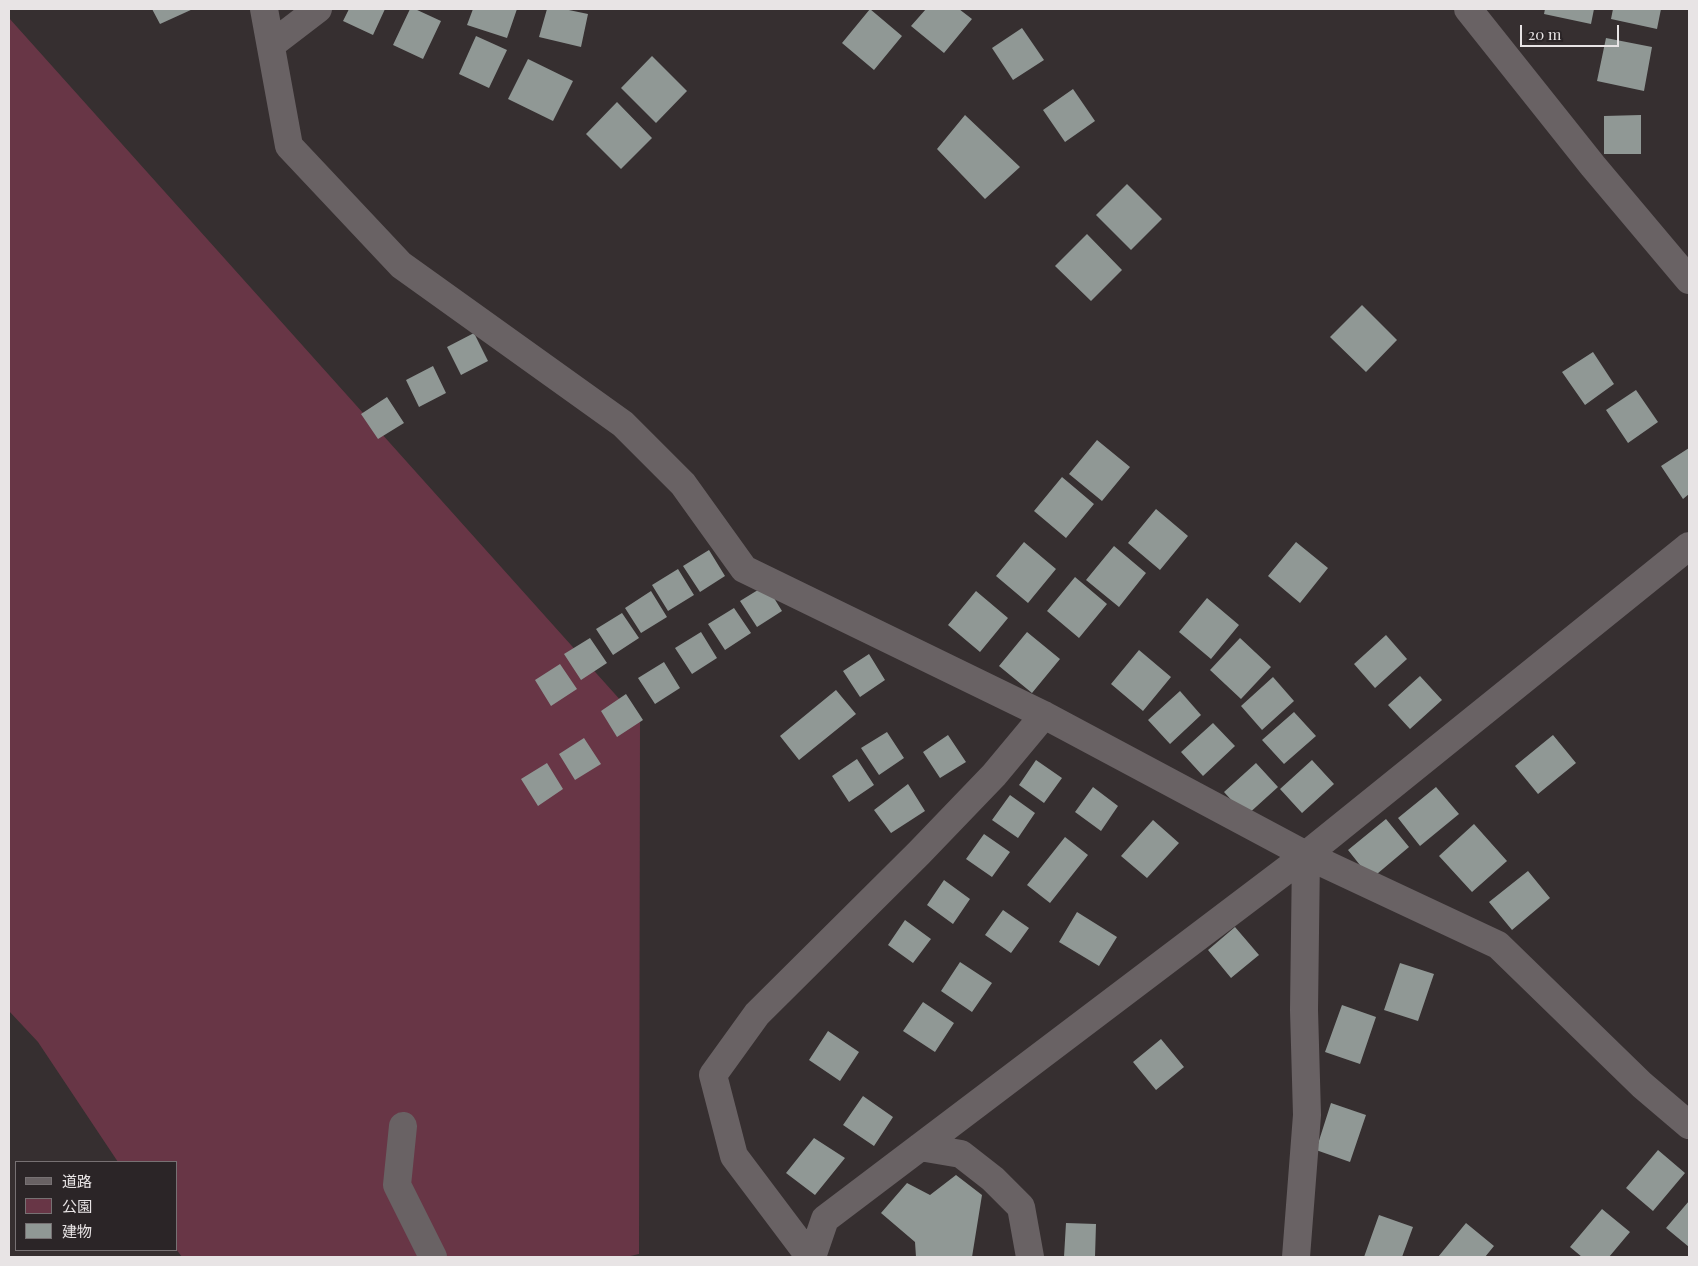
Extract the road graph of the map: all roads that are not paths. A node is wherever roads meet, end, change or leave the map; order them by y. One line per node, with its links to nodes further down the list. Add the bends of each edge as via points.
1 (264, 9): 4 (street)
2 (318, 9): 4 (street)
3 (1468, 9): 5 (street)
4 (271, 45): 7 (street, via 289,146 339,202 401,266 623,424 683,484 744,569)
5 (1689, 280)
6 (1689, 546): 8 (street)
7 (1044, 715): 8 (street); 13 (street, via 994,775 757,1014 713,1074 734,1156)
8 (1306, 855): 9 (street, via 1498,945 1642,1086); 11 (street); 15 (street, via 1303,983 1306,1115)
9 (1689, 1125)
10 (403, 1126): 12 (street, via 397,1186)
11 (920, 1147): 13 (street, via 825,1219); 14 (street, via 961,1154 1021,1207)
12 (433, 1257)
13 (811, 1257)
14 (1030, 1257)
15 (1296, 1257)

